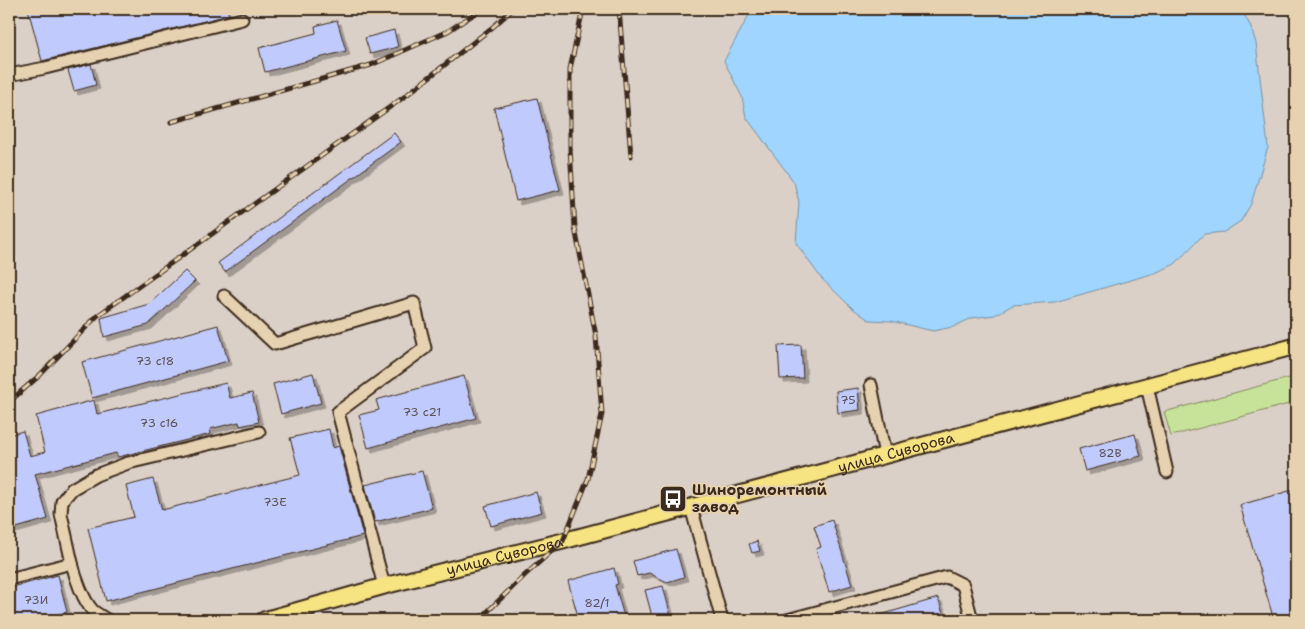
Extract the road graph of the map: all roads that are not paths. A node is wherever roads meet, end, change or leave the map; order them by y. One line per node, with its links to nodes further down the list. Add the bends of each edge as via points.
1 (242, 19): 2 (lane)
2 (9, 75)
3 (224, 296): 13 (lane, via 276,344 414,303 425,348 338,412)
4 (1296, 346): 6 (main road, улица Суворова)
5 (871, 385): 8 (lane)
6 (1147, 386): 8 (main road, улица Суворова); 9 (lane)
7 (259, 432): 11 (lane, via 128,463 96,475 72,489 62,501 61,514)
8 (884, 455): 10 (main road, улица Суворова)
9 (1167, 472)
10 (691, 507): 13 (main road, улица Суворова); 16 (lane)
11 (72, 563): 12 (lane); 14 (lane, via 87,603)
12 (9, 579)
13 (384, 586): 15 (main road, улица Суворова)
14 (106, 620)
15 (264, 620)
16 (722, 620)
17 (787, 620): 18 (lane, via 947,577 963,585)
18 (972, 620)

